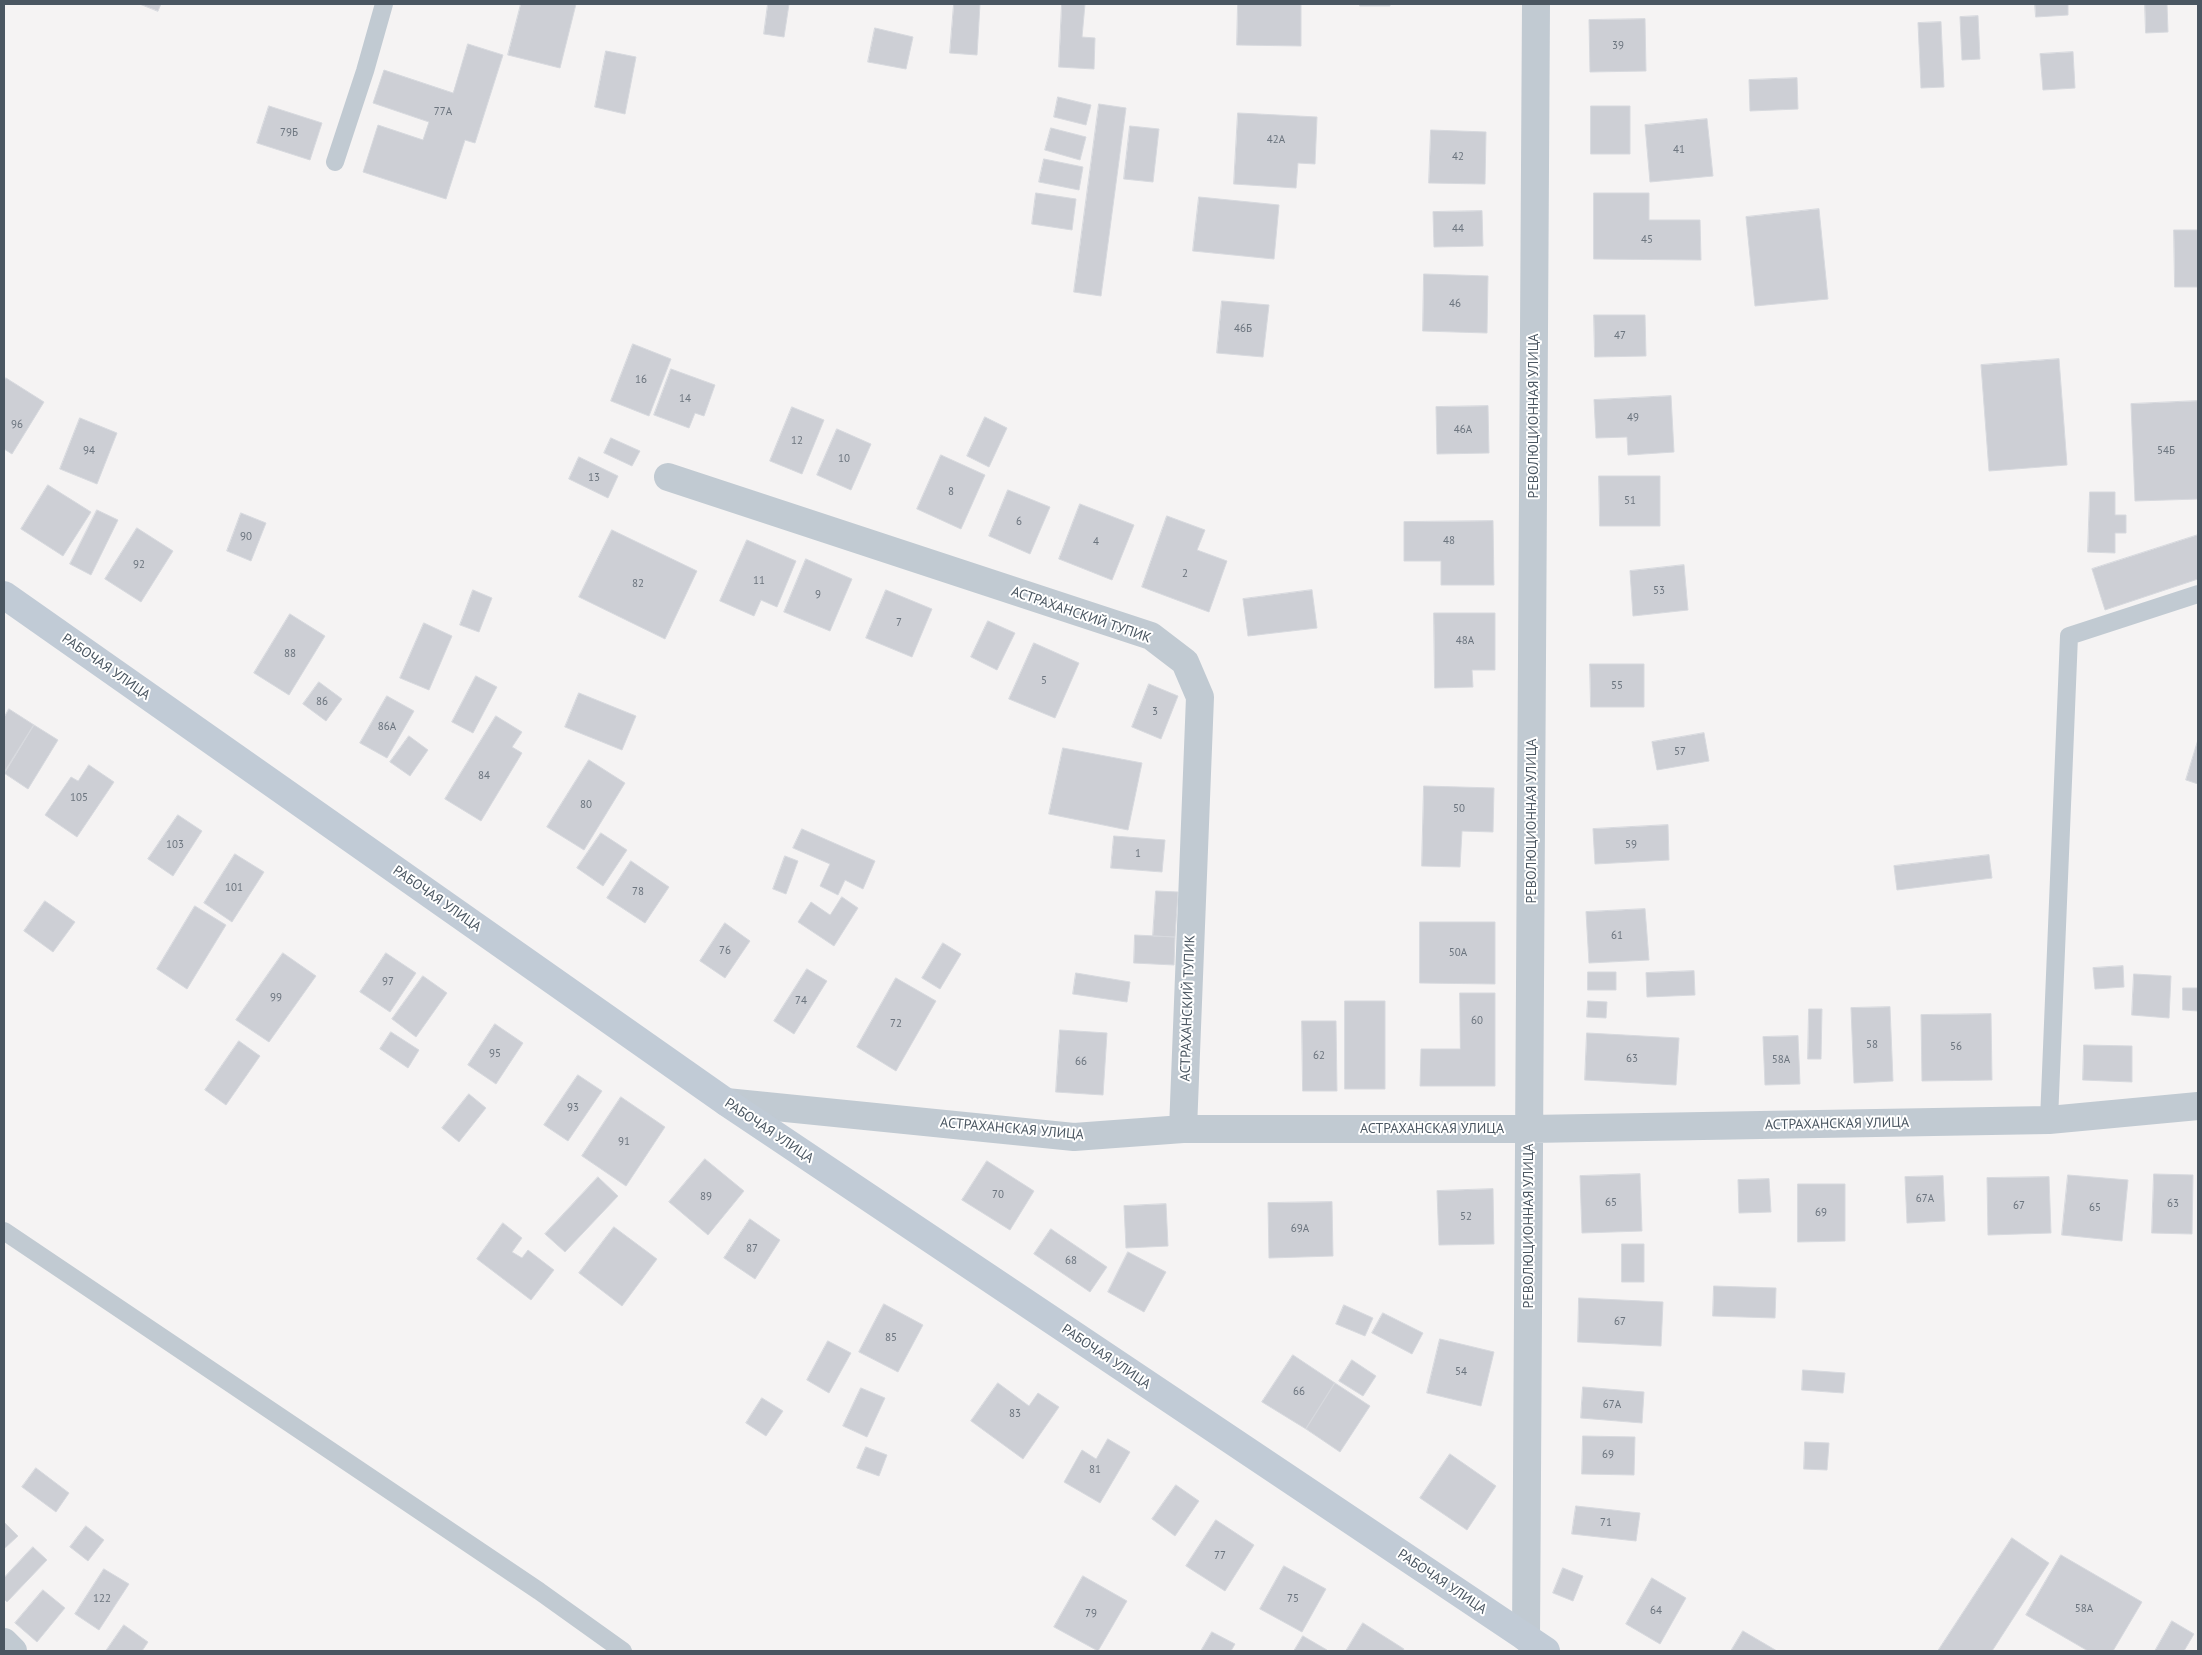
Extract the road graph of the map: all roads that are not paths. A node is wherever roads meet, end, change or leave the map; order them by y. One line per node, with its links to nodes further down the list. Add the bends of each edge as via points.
1 (384, 4): 3 (lane)
2 (1536, 4): 11 (street, РЕВОЛЮЦИОННАЯ УЛИЦА)
3 (335, 162)
4 (668, 477): 10 (street, АСТРАХАНСКИЙ ТУПИК, via 1151,636 1185,662 1200,697)
5 (2198, 594): 9 (lane, via 2069,636)
6 (4, 595): 7 (street, РАБОЧАЯ УЛИЦА)
7 (726, 1102): 10 (street, АСТРАХАНСКАЯ УЛИЦА, via 1074,1137); 14 (street, РАБОЧАЯ УЛИЦА)
8 (2198, 1106): 9 (street, АСТРАХАНСКАЯ УЛИЦА)
9 (2048, 1120): 11 (street, АСТРАХАНСКАЯ УЛИЦА)
10 (1183, 1129): 11 (street, АСТРАХАНСКАЯ УЛИЦА)
11 (1530, 1129): 14 (street, РЕВОЛЮЦИОННАЯ УЛИЦА)
12 (4, 1232): 16 (lane, via 539,1590)
13 (4, 1642): 15 (street)
14 (1536, 1645)
15 (13, 1651)
16 (623, 1651)

